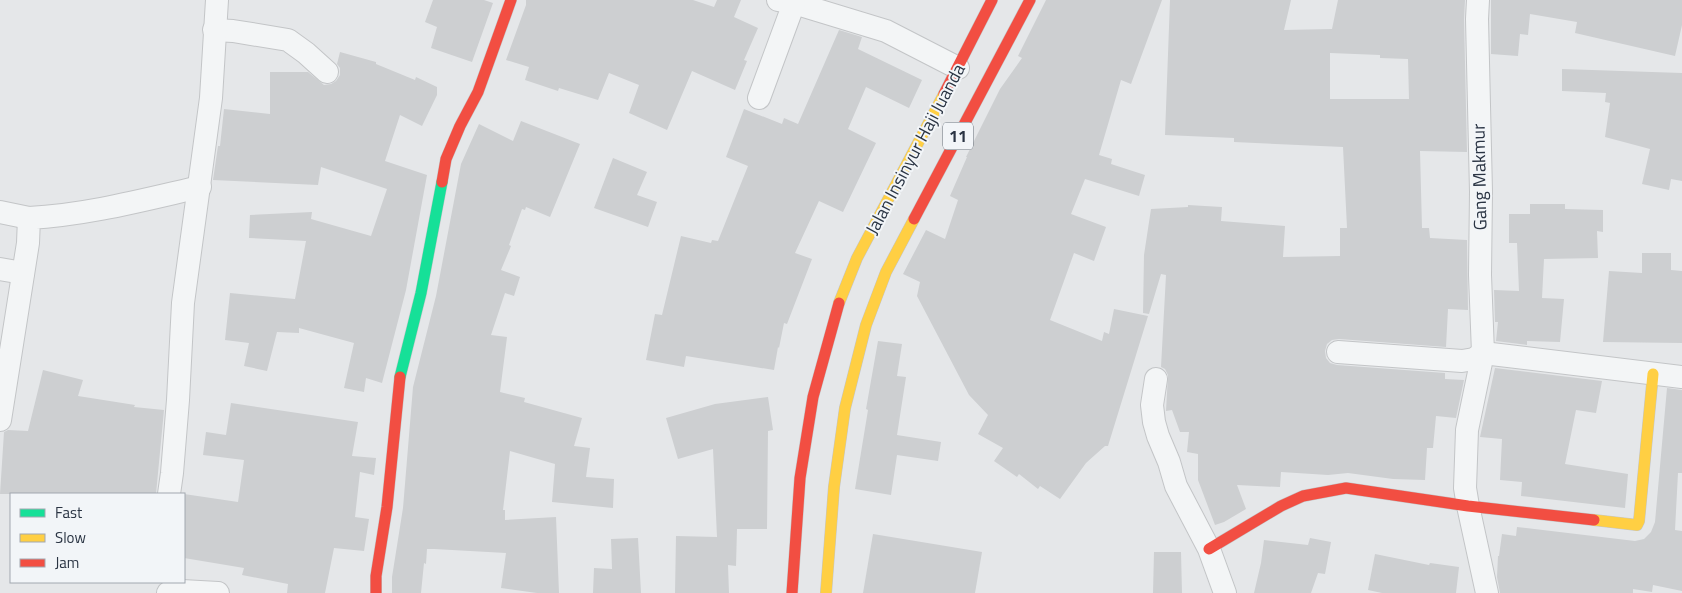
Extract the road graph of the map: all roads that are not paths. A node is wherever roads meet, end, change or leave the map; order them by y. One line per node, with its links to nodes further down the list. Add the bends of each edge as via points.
1 (217, 0): 7 (street)
2 (511, 0): 27 (main road, via 478,92 446,159 421,293 398,384)
3 (992, 0): 8 (main road, Jalan Insinyur Haji Juanda / 11)
4 (1030, 0): 29 (main road, Jalan Insinyur Haji Juanda / 11, via 886,272 866,325 845,408 834,487)
5 (1478, 0): 17 (street, Gang Makmur)
6 (786, 2): 8 (street, via 886,31); 10 (street)
7 (214, 30): 9 (street, via 288,40); 11 (street)
8 (958, 68): 28 (main road, Jalan Insinyur Haji Juanda / 11, via 857,258 836,311 813,397 800,478)
9 (327, 72)
10 (759, 98)
11 (200, 187): 13 (street, via 123,205); 22 (street, via 183,303)
12 (0, 212): 13 (street)
13 (29, 218): 15 (street)
14 (0, 269): 15 (street)
15 (23, 273): 21 (street)
16 (1338, 352): 17 (street, via 1462,361)
17 (1483, 353): 18 (street); 23 (street, Gang Makmur, via 1467,430 1465,488)
18 (1653, 374): 19 (street); 23 (main road, via 1640,521 1637,525)
19 (1682, 377)
20 (1156, 379): 24 (street, via 1152,405 1158,436 1176,486)
21 (0, 420)
22 (169, 493)
23 (1468, 506): 24 (main road, via 1346,488 1303,496 1281,506); 31 (street, Gang Makmur)
24 (1212, 555): 30 (street)
25 (168, 593): 26 (street)
26 (218, 593)
27 (376, 593)
28 (792, 593)
29 (826, 593)
30 (1225, 593)
31 (1487, 593)

